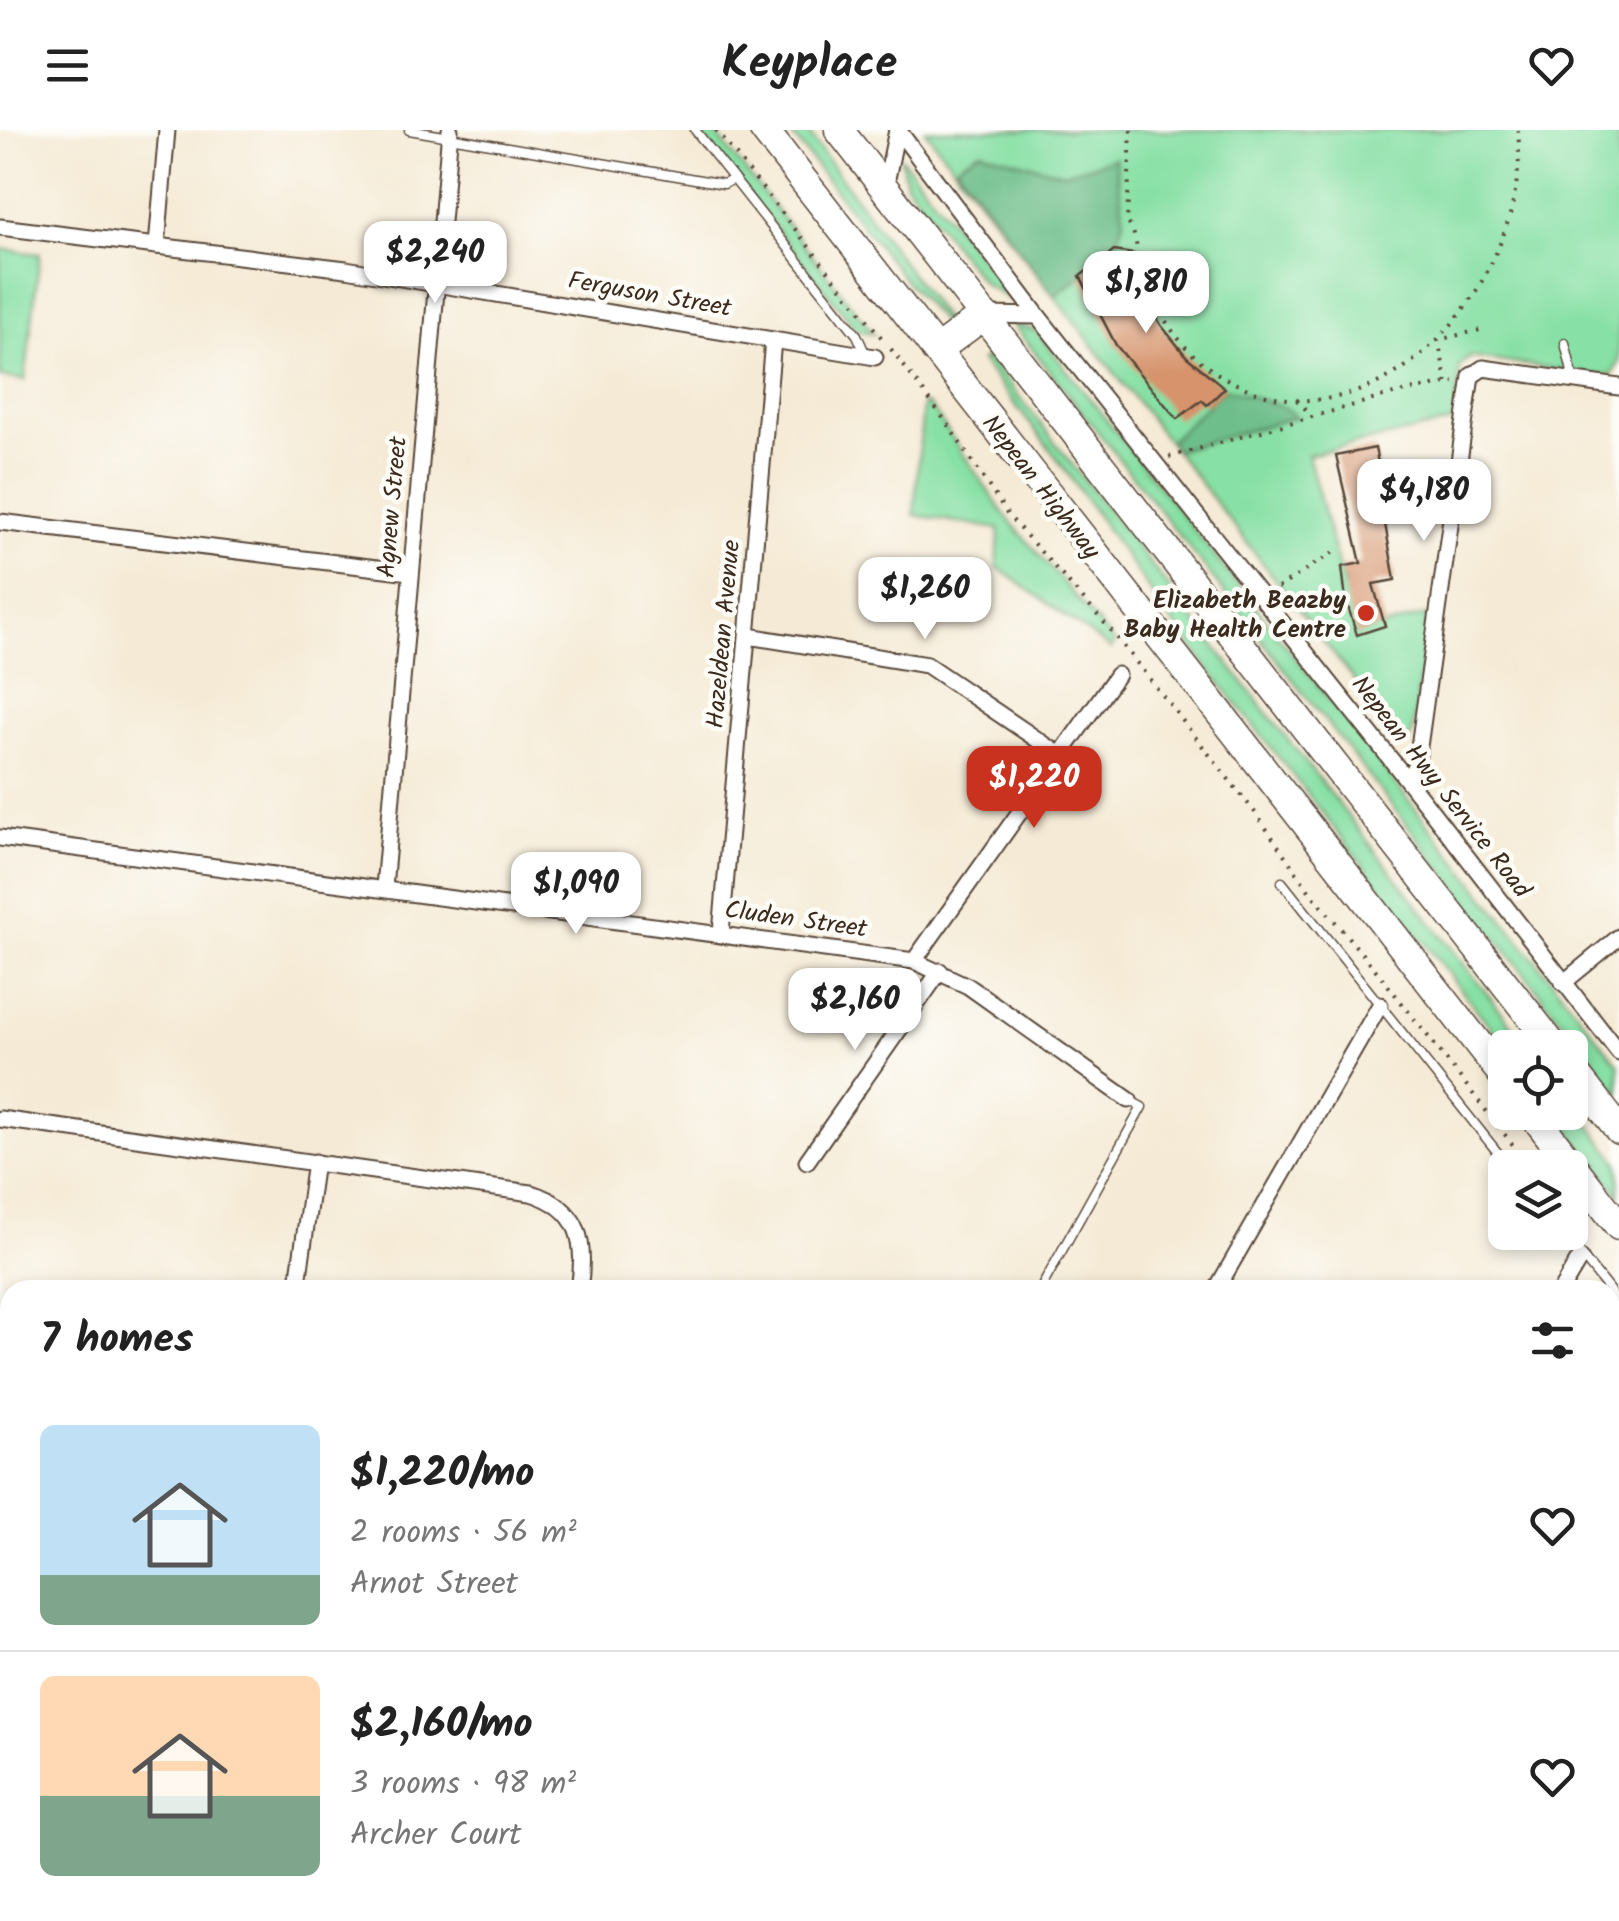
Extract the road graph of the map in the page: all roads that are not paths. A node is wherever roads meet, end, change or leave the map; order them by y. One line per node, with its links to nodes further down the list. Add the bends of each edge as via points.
1 (167, 130): 11 (street)
2 (409, 130): 7 (lane)
3 (695, 130): 8 (lane)
4 (764, 130): 17 (highway, Nepean Highway)
5 (839, 130): 9 (highway)
6 (898, 130): 9 (street, Nepean Hwy Service Road); 14 (street, Nepean Hwy Service Road)
7 (450, 134): 8 (lane, via 724,184); 12 (street, Agnew Street)
8 (733, 178): 18 (lane)
9 (886, 188): 13 (highway)
10 (0, 228): 11 (street, Ferguson Street)
11 (157, 246): 12 (street, Ferguson Street)
12 (436, 283): 15 (street, Ferguson Street); 22 (street, Agnew Street)
13 (984, 315): 14 (street); 17 (highway); 36 (highway)
14 (1038, 316): 26 (street, Nepean Hwy Service Road)
15 (772, 340): 18 (street, Ferguson Street); 23 (street, Hazeldean Avenue)
16 (1566, 343): 19 (lane)
17 (936, 350): 38 (highway, Nepean Highway)
18 (870, 356)
19 (1574, 380): 20 (street); 26 (street, via 1477,369 1468,382 1417,761)
20 (1619, 386)
21 (0, 522): 22 (street)
22 (410, 572): 29 (street, Agnew Street)
23 (748, 636): 25 (street, via 928,666); 30 (street, Hazeldean Avenue)
24 (1117, 675): 25 (street)
25 (1060, 755): 32 (street)
26 (1408, 780): 34 (street, Nepean Hwy Service Road)
27 (0, 838): 29 (street, Cluden Street)
28 (1282, 882): 35 (lane)
29 (384, 888): 30 (street, Cluden Street)
30 (721, 933): 32 (street, Cluden Street)
31 (1619, 937): 34 (street)
32 (914, 961): 33 (street, Cluden Street)
33 (940, 971): 40 (street, Cluden Street); 45 (street)
34 (1564, 983): 37 (street, Nepean Hwy Service Road)
35 (1380, 1005): 44 (lane); 53 (street)
36 (1541, 1030)
37 (1619, 1053)
38 (1488, 1056)
39 (1588, 1090): 43 (highway)
40 (1129, 1100): 52 (lane, via 1142,1107)
41 (0, 1120): 46 (street)
42 (1546, 1130): 47 (highway)
43 (1619, 1130)
44 (1496, 1150)
45 (807, 1161)
46 (316, 1162): 50 (street); 51 (street, via 530,1192 559,1206 578,1230)
47 (1619, 1226)
48 (1575, 1250): 49 (lane)
49 (1580, 1258): 54 (street); 55 (lane)
50 (298, 1280)
51 (581, 1280)
52 (1046, 1280)
53 (1222, 1280)
54 (1567, 1280)
55 (1599, 1280)

